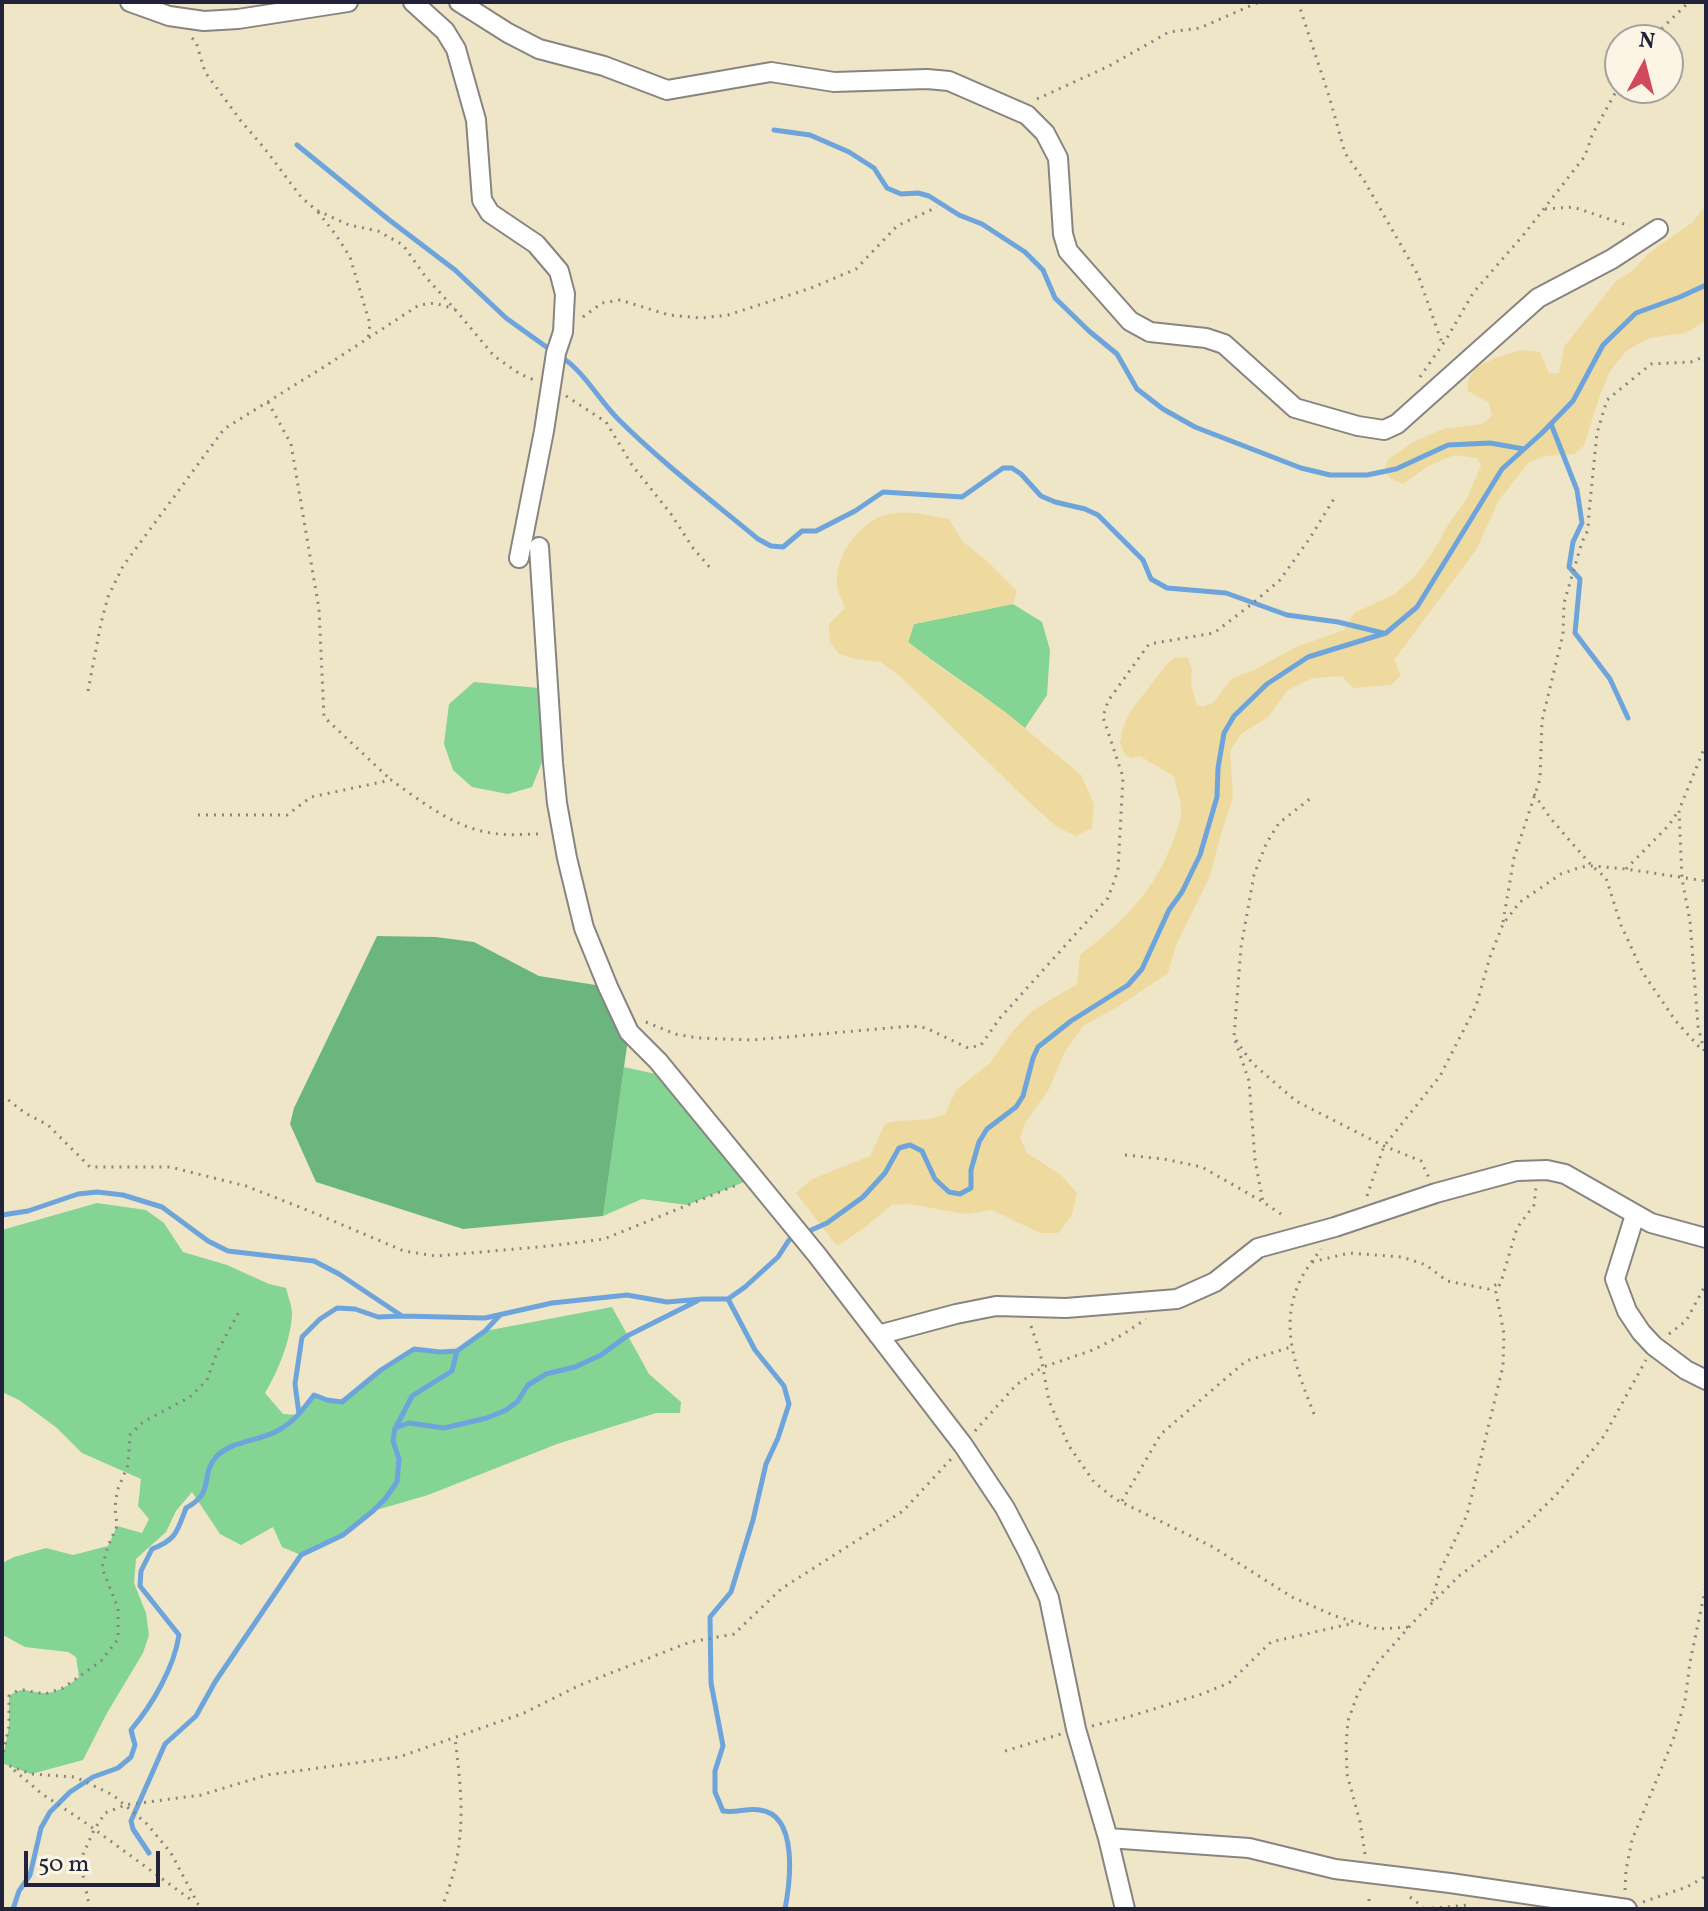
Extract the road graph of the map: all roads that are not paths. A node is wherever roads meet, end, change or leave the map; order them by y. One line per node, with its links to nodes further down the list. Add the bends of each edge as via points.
1 (130, 2): 2 (street, via 204,21)
2 (348, 2)
3 (413, 2): 7 (street, via 445,31 456,49 476,120 482,200 490,213 536,244 559,271 565,294 563,332)
4 (459, 2): 5 (street, via 539,49 667,90 771,72 834,82 927,79 949,81 1027,115 1045,133 1058,158 1068,251 1130,321 1150,332 1224,344 1295,408 1358,426 1384,430 1397,424 1538,298)
5 (1658, 229)
6 (539, 547): 10 (street, via 553,763 563,834 584,928 620,1012 629,1032)
7 (519, 558)
8 (1635, 1215): 9 (street); 10 (street, via 1565,1174 1517,1171 1258,1248 1215,1282 1177,1299 1079,1308 996,1306); 11 (street, via 1615,1279 1627,1311 1654,1346)
9 (1706, 1238)
10 (878, 1335): 12 (street, via 963,1445 1028,1552 1049,1598 1076,1729)
11 (1706, 1380)
12 (1108, 1838): 13 (street); 14 (street, via 1249,1848 1335,1869)
13 (1125, 1909)
14 (1626, 1909)

